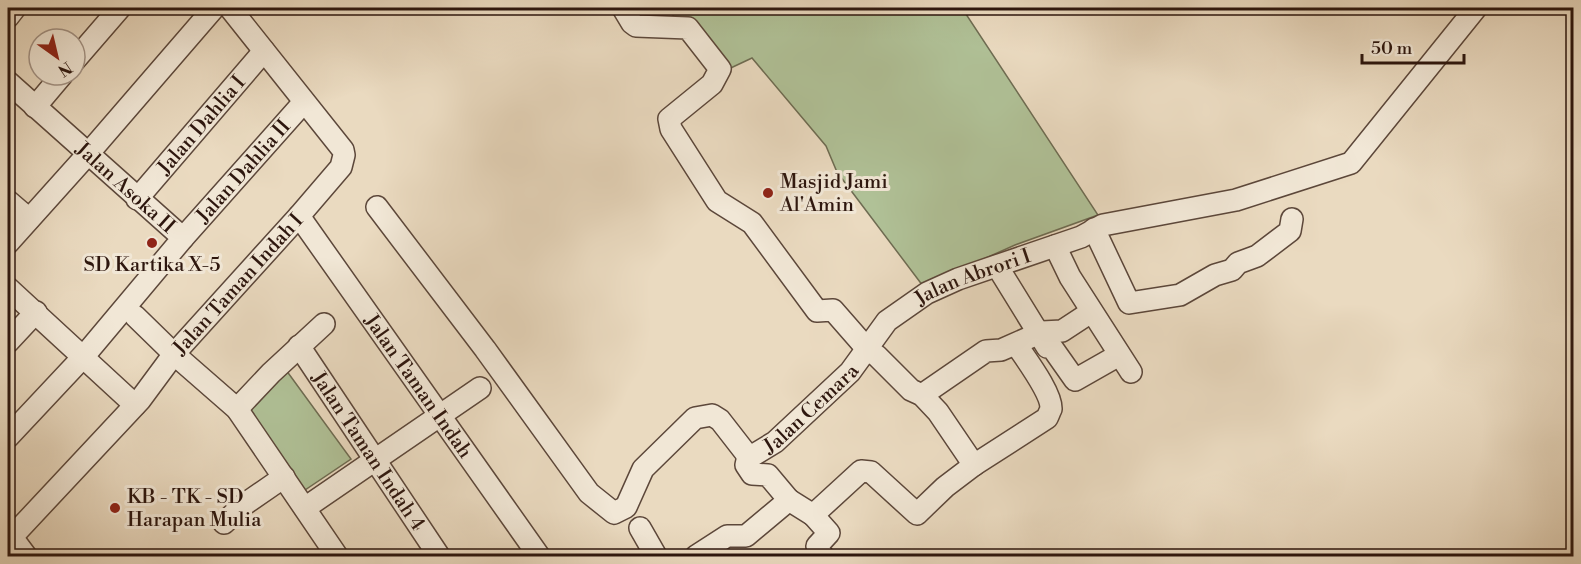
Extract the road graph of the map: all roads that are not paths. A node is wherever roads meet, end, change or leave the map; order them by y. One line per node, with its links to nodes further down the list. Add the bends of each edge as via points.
1 (15, 8): 7 (street)
2 (120, 8): 8 (street)
3 (214, 8): 14 (street)
4 (230, 8): 9 (street, Jalan Taman Indah I)
5 (623, 8): 35 (street, Jalan Cemara, via 636,26 688,28 720,69 712,84 669,119 671,129 717,201 752,223 812,307 817,311 833,310)
6 (1476, 8): 21 (street, Jalan Abrori I, via 1351,163 1236,201)
7 (8, 16)
8 (87, 46)
9 (264, 51): 12 (street, Jalan Taman Indah I); 15 (street, Jalan Dahlia I)
10 (8, 82): 13 (street, Jalan Asoka II)
11 (52, 87): 13 (street)
12 (304, 102): 18 (street, Jalan Taman Indah I, via 344,155 341,167); 22 (street, Jalan Dahlia II)
13 (35, 107): 14 (street, Jalan Asoka II)
14 (87, 155): 15 (street, Jalan Asoka II); 19 (street)
15 (137, 199): 22 (street, Jalan Asoka II)
16 (8, 201): 19 (street)
17 (378, 207): 44 (street, Jalan Cemara, via 589,493 614,513 627,507 643,469 695,418 712,415 720,420)
18 (299, 216): 36 (street, Jalan Taman Indah I); 42 (street, Jalan Taman Indah)
19 (29, 219): 23 (street)
20 (1293, 219): 21 (street, via 1290,231 1232,269 1179,296 1129,303)
21 (1094, 229): 24 (street, Jalan Abrori I)
22 (183, 238): 37 (street, Jalan Asoka II)
23 (8, 243)
24 (1055, 246): 25 (street, Jalan Abrori I); 28 (street)
25 (997, 266): 31 (street); 35 (street, Jalan Abrori I, via 927,293 887,321)
26 (8, 288): 27 (street)
27 (36, 312): 32 (street); 37 (street)
28 (1091, 312): 31 (street, via 1062,331); 31 (street, via 1125,363 1075,380)
29 (135, 316): 36 (street)
30 (324, 324): 34 (street)
31 (1038, 334): 33 (street)
32 (8, 342)
33 (1016, 344): 39 (street, via 986,351); 46 (street, via 1042,385 1051,407 1049,414 1043,422)
34 (299, 346): 41 (street); 45 (street, Jalan Taman Indah 4)
35 (868, 350): 39 (street); 44 (street, Jalan Cemara, via 775,442)
36 (174, 354): 40 (street); 41 (street, Jalan Taman Indah I)
37 (84, 357): 40 (street); 43 (street, Jalan Asoka II)
38 (480, 388): 42 (street)
39 (921, 395): 46 (street, via 938,412)
40 (135, 405): 53 (street)
41 (237, 409): 47 (street, Jalan Taman Indah I)
42 (440, 415): 45 (street); 57 (street, Jalan Taman Indah)
43 (8, 437)
44 (748, 456): 48 (street, via 746,465 752,474 768,475)
45 (374, 461): 49 (street); 56 (street, Jalan Taman Indah 4)
46 (974, 465): 50 (street, via 917,514 866,470)
47 (285, 477): 49 (street, Jalan Taman Indah I); 51 (street)
48 (789, 500): 50 (street); 59 (street, via 746,536 727,536)
49 (305, 508): 55 (street, Jalan Taman Indah I)
50 (813, 515): 60 (street, via 829,533 817,546)
51 (224, 523)
52 (640, 528): 58 (street)
53 (9, 537): 54 (street)
54 (26, 556)
55 (337, 556)
56 (440, 556)
57 (539, 556)
58 (657, 556)
59 (696, 556)
60 (823, 556)

